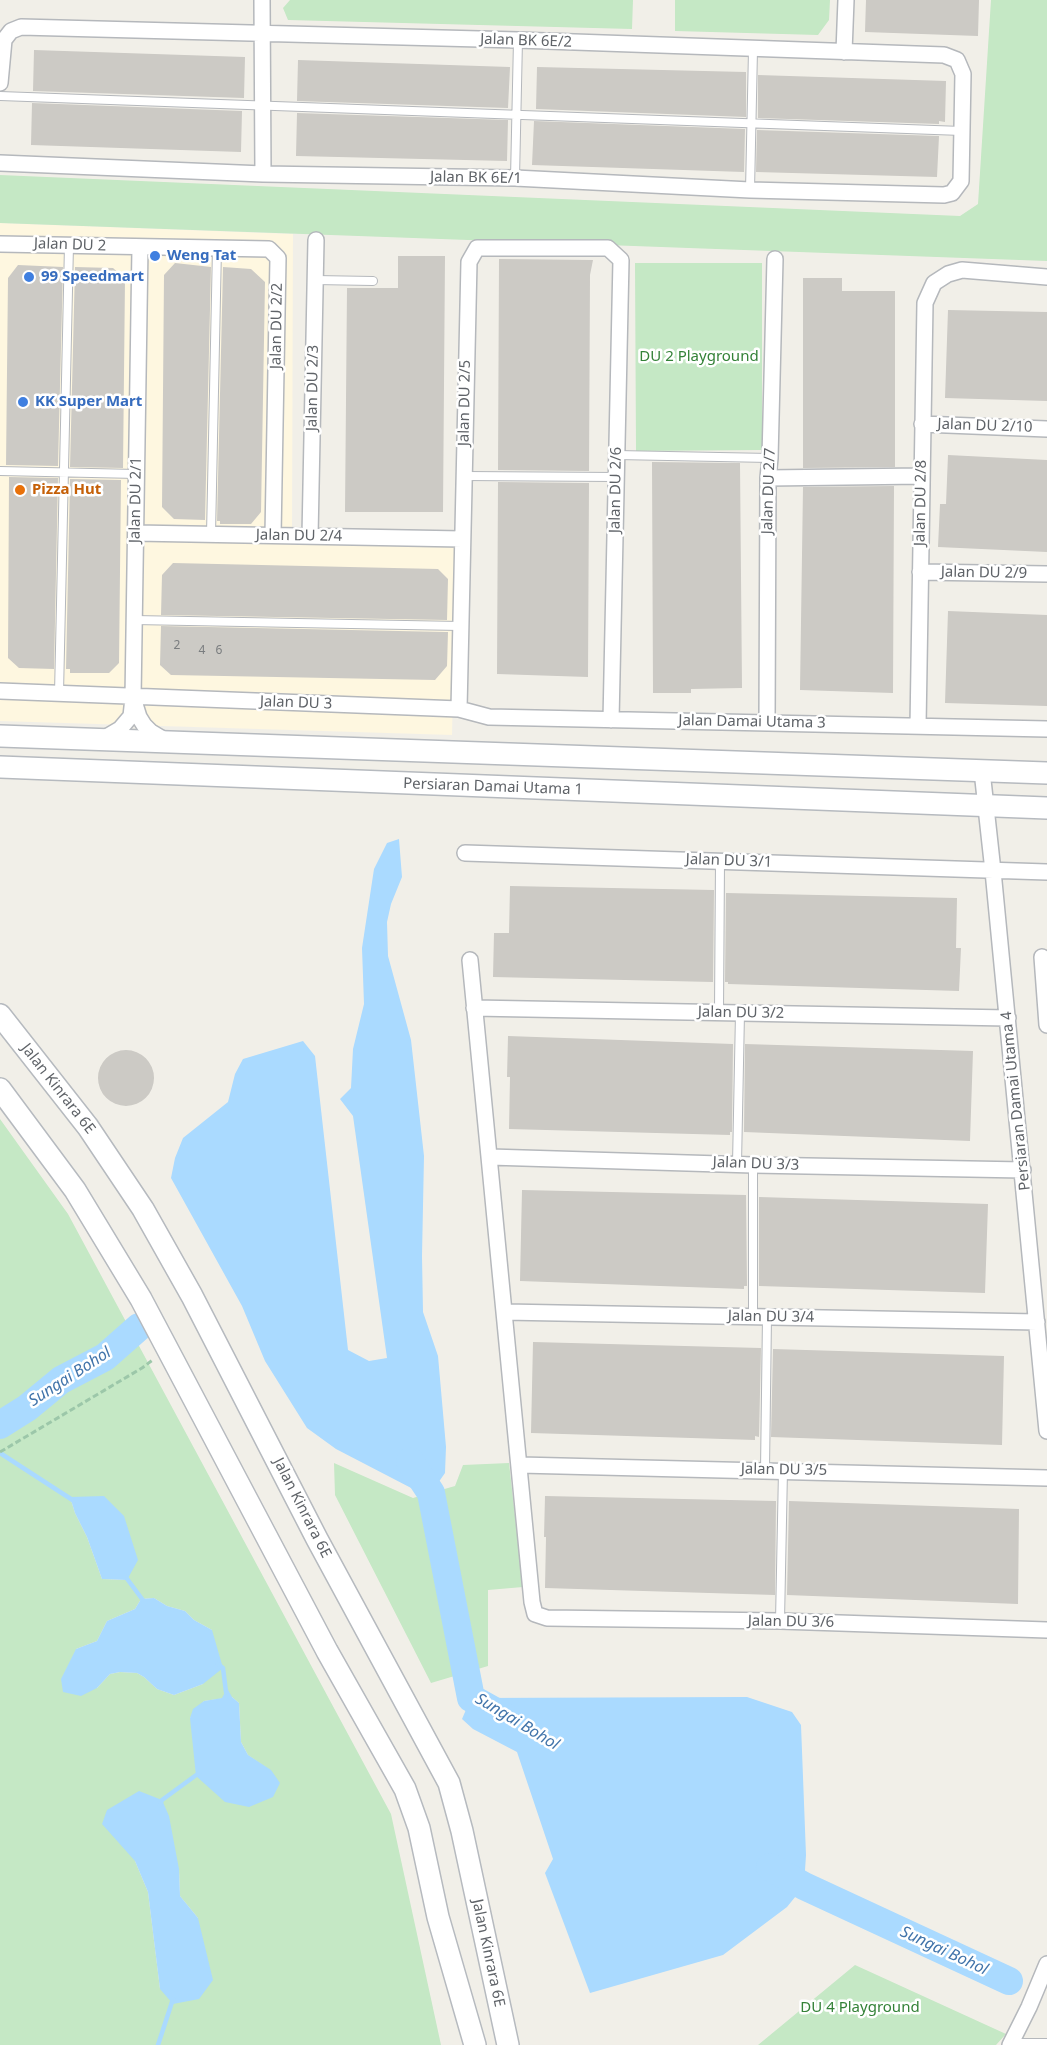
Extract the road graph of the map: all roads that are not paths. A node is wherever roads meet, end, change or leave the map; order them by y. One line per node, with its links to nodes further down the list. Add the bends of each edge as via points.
1 (262, 0): 3 (street)
2 (846, 0): 6 (street)
3 (262, 33): 4 (street, Jalan BK 6E/2); 7 (street, Jalan BK 6E/2, via 21,27 4,40); 9 (street)
4 (519, 40): 5 (street, Jalan BK 6E/2); 10 (lane)
5 (753, 50): 6 (street, Jalan BK 6E/2); 11 (lane)
6 (844, 52): 12 (street, Jalan BK 6E/2, via 944,55 957,60 963,74)
7 (0, 82)
8 (0, 96): 9 (lane)
9 (262, 107): 10 (lane); 14 (street)
10 (517, 114): 11 (lane); 15 (lane)
11 (751, 123): 12 (lane); 16 (lane)
12 (963, 131): 17 (street, Jalan BK 6E/2, via 961,181)
13 (0, 163): 14 (street, Jalan BK 6E/1)
14 (262, 174): 15 (street, Jalan BK 6E/1)
15 (515, 178): 16 (street, Jalan BK 6E/1)
16 (750, 190): 17 (street, Jalan BK 6E/1, via 934,196)
17 (952, 193)
18 (316, 240): 26 (street, Jalan DU 2/3)
19 (0, 244): 20 (street, Jalan DU 2)
20 (69, 245): 21 (street, Jalan DU 2); 33 (lane)
21 (140, 247): 22 (street, Jalan DU 2/2); 34 (street, Jalan DU 2/1)
22 (217, 248): 40 (lane); 41 (street, Jalan DU 2/2, via 269,249 278,258)
23 (776, 259): 31 (street, Jalan DU 2/7)
24 (621, 260): 30 (street, Jalan DU 2/6); 35 (street, Jalan DU 2/5, via 608,248 477,248 469,262)
25 (1047, 277): 28 (street, Jalan DU 2/8, via 962,270 934,283 925,303)
26 (315, 280): 27 (lane); 42 (street, Jalan DU 2/3)
27 (374, 281)
28 (922, 424): 29 (street, Jalan DU 2/10); 36 (street, Jalan DU 2/8)
29 (1047, 429)
30 (617, 455): 31 (lane); 37 (street, Jalan DU 2/6)
31 (770, 458): 38 (street, Jalan DU 2/7)
32 (0, 471): 33 (lane)
33 (64, 472): 34 (lane); 49 (lane)
34 (136, 474): 39 (street, Jalan DU 2/1)
35 (464, 476): 37 (lane); 43 (street, Jalan DU 2/5)
36 (921, 476): 38 (street); 44 (street, Jalan DU 2/8)
37 (616, 477): 52 (street, Jalan DU 2/6)
38 (768, 478): 53 (street, Jalan DU 2/7)
39 (135, 533): 40 (street, Jalan DU 2/4); 46 (street, Jalan DU 2/1)
40 (210, 534): 41 (street, Jalan DU 2/4)
41 (273, 535): 42 (street, Jalan DU 2/4)
42 (310, 536): 43 (street, Jalan DU 2/4)
43 (462, 539): 47 (street, Jalan DU 2/5)
44 (920, 572): 45 (street, Jalan DU 2/9); 54 (street, Jalan DU 2/8)
45 (1047, 574)
46 (134, 620): 47 (lane); 50 (street, Jalan DU 2/1)
47 (460, 627): 51 (street, Jalan DU 2/5)
48 (0, 691): 49 (street)
49 (59, 694): 50 (street)
50 (133, 698): 51 (street, Jalan DU 3); 57 (street, Jalan DU 2/1, via 131,716 120,729); 58 (street, via 144,725)
51 (459, 709): 52 (street, Jalan Damai Utama 3, via 489,717)
52 (611, 720): 53 (street, Jalan Damai Utama 3)
53 (766, 723): 54 (street, Jalan Damai Utama 3)
54 (918, 726): 55 (street, Jalan Damai Utama 3)
55 (1047, 729)
56 (0, 736): 57 (street)
57 (103, 739): 58 (street)
58 (168, 742): 60 (street)
59 (0, 767): 62 (street, Persiaran Damai Utama 1)
60 (982, 771): 61 (street); 62 (street, Persiaran Damai Utama 4)
61 (1047, 773)
62 (986, 806): 63 (street, Persiaran Damai Utama 1); 66 (street, Persiaran Damai Utama 4)
63 (1047, 808)
64 (465, 854): 65 (street, Jalan DU 3/1)
65 (720, 861): 66 (street, Jalan DU 3/1); 71 (lane)
66 (993, 871): 67 (street, Jalan DU 3/1); 74 (street, Persiaran Damai Utama 4)
67 (1047, 872)
68 (1042, 957): 75 (street)
69 (470, 960): 70 (street)
70 (474, 1008): 71 (street, Jalan DU 3/2); 78 (street)
71 (720, 1012): 72 (street, Jalan DU 3/2)
72 (740, 1013): 74 (street, Jalan DU 3/2); 79 (lane)
73 (0, 1015): 96 (street, Jalan Kinrara 6E, via 88,1127 143,1209 449,1783)
74 (1008, 1018): 81 (street, Persiaran Damai Utama 4)
75 (1047, 1020): 76 (street)
76 (1047, 1025)
77 (0, 1089): 95 (street, via 75,1190 141,1299 327,1651 405,1789 419,1828 438,1917)
78 (490, 1157): 79 (street, Jalan DU 3/3); 82 (street)
79 (737, 1164): 80 (street, Jalan DU 3/3)
80 (753, 1165): 81 (street, Jalan DU 3/3); 83 (lane)
81 (1023, 1170): 84 (street, Persiaran Damai Utama 4)
82 (505, 1312): 83 (street, Jalan DU 3/4); 86 (street)
83 (760, 1316): 84 (street, Jalan DU 3/4); 87 (lane)
84 (1037, 1322): 85 (street, Persiaran Damai Utama 4)
85 (1047, 1431)
86 (520, 1465): 87 (street, Jalan DU 3/5); 90 (street, Jalan DU 3/6, via 535,1614 547,1618)
87 (765, 1470): 88 (street, Jalan DU 3/5)
88 (783, 1470): 89 (street, Jalan DU 3/5); 90 (lane)
89 (1047, 1478)
90 (780, 1621): 91 (street, Jalan DU 3/6)
91 (1047, 1629)
92 (1047, 1964): 94 (street)
93 (1047, 2043): 94 (lane)
94 (1010, 2044)
95 (475, 2045)
96 (508, 2045)

